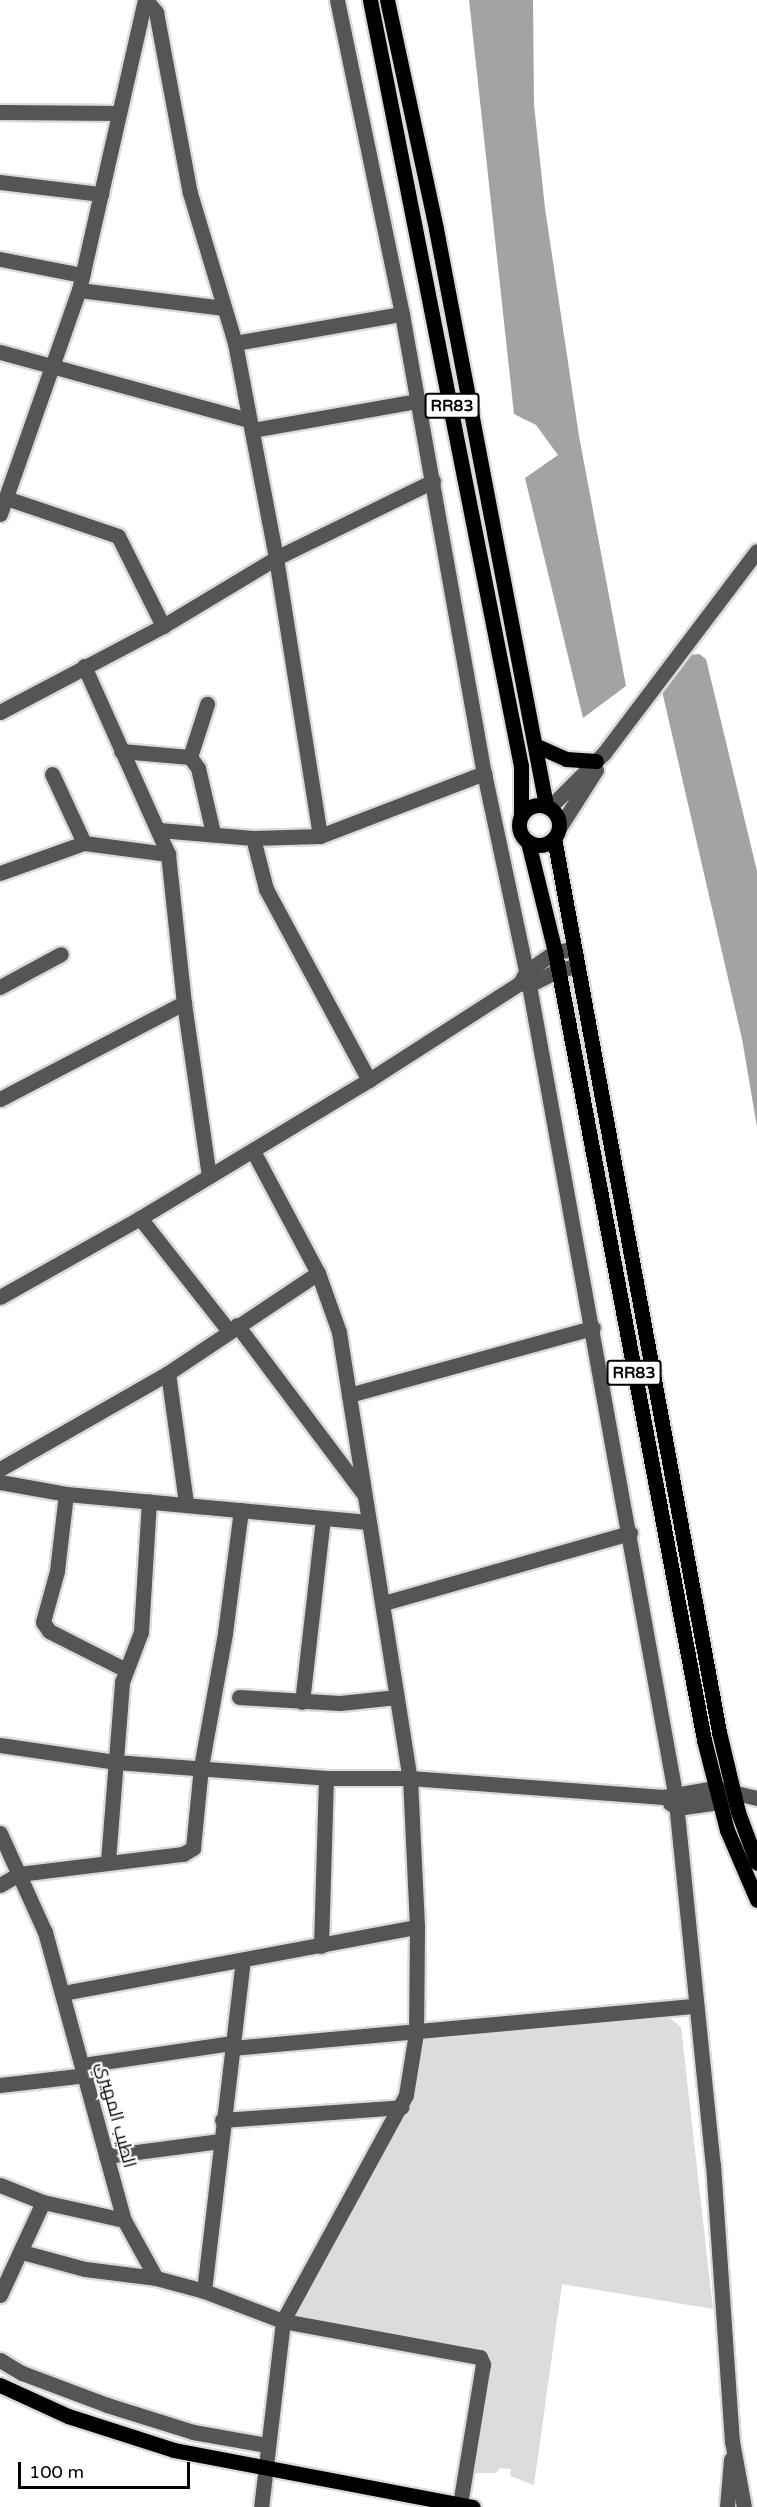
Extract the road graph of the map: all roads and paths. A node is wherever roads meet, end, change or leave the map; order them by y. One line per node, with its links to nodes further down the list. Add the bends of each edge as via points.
1 (146, 0): 6 (street); 11 (street, via 156,12 180,150)
2 (337, 0): 12 (street)
3 (370, 0): 34 (main road, RR83, via 521,766)
4 (387, 0): 27 (main road, RR83)
5 (0, 112): 6 (street)
6 (119, 113): 8 (street)
7 (0, 182): 8 (street)
8 (101, 194): 10 (street)
9 (0, 259): 10 (street)
10 (81, 282): 11 (street); 15 (street)
11 (224, 308): 13 (street)
12 (402, 314): 13 (street); 16 (street)
13 (235, 343): 17 (street)
14 (0, 352): 15 (street)
15 (51, 367): 17 (street); 19 (street)
16 (417, 401): 17 (street); 18 (street)
17 (250, 425): 22 (street)
18 (432, 481): 22 (street); 31 (street)
19 (5, 489): 20 (street); 23 (street, via 118,536)
20 (0, 514)
21 (757, 551): 30 (street)
22 (276, 558): 23 (street); 38 (street)
23 (163, 626): 24 (street)
24 (84, 666): 26 (street); 28 (street)
25 (207, 704): 29 (street)
26 (0, 712)
27 (537, 746): 30 (main road, via 566,759); 33 (main road, RR83)
28 (121, 751): 29 (street); 35 (street)
29 (190, 757): 36 (street, via 198,768)
30 (600, 757): 33 (street); 37 (street)
31 (484, 773): 38 (street); 49 (street)
32 (52, 774): 41 (street)
33 (547, 807): 34 (main road, via 534,805); 37 (main road, RR83, via 555,813)
34 (522, 814): 40 (main road, RR83, via 519,830)
35 (159, 830): 36 (street); 42 (street)
36 (213, 833): 39 (street)
37 (556, 833): 40 (main road, via 542,845); 44 (main road, RR83)
38 (320, 836): 39 (street)
39 (253, 838): 52 (street, via 266,889)
40 (528, 842): 45 (main road, RR83)
41 (84, 843): 42 (street); 43 (street)
42 (168, 854): 51 (street)
43 (0, 873)
44 (574, 949): 45 (street); 47 (main road, RR83)
45 (555, 952): 48 (main road, RR83); 49 (street)
46 (61, 954): 50 (street)
47 (577, 966): 48 (street); 85 (main road, RR83)
48 (558, 970): 49 (street); 84 (main road, RR83)
49 (525, 980): 52 (street); 61 (street)
50 (0, 987)
51 (184, 1003): 53 (street); 56 (street)
52 (369, 1080): 55 (street)
53 (0, 1098): 54 (street)
54 (0, 1112)
55 (253, 1151): 56 (street); 58 (street)
56 (209, 1176): 57 (street)
57 (140, 1218): 59 (street); 60 (street)
58 (318, 1273): 60 (street); 63 (street, via 334,1312)
59 (0, 1297)
60 (233, 1328): 62 (street); 67 (street)
61 (593, 1328): 63 (street); 73 (street)
62 (168, 1373): 64 (street); 69 (street)
63 (349, 1395): 67 (street)
64 (0, 1469)
65 (0, 1482): 66 (street)
66 (66, 1494): 68 (street); 75 (street, via 57,1570 43,1622 49,1631)
67 (365, 1496): 72 (street)
68 (149, 1501): 69 (street); 75 (street, via 141,1632)
69 (186, 1502): 70 (street)
70 (241, 1510): 71 (street); 81 (street, via 225,1634)
71 (323, 1519): 72 (street); 78 (street)
72 (369, 1522): 74 (street)
73 (630, 1533): 74 (street); 86 (street)
74 (384, 1603): 77 (street)
75 (126, 1670): 80 (street)
76 (239, 1696): 78 (street)
77 (397, 1697): 78 (street); 83 (street)
78 (302, 1702)
79 (0, 1745): 80 (street)
80 (114, 1761): 81 (street); 89 (street)
81 (201, 1767): 82 (street); 89 (street, via 191,1850)
82 (326, 1778): 83 (street); 95 (street)
83 (410, 1778): 86 (street); 94 (street)
84 (715, 1788): 85 (street); 86 (street); 87 (main road, RR83)
85 (743, 1796): 87 (street); 90 (main road, RR83)
86 (672, 1800): 87 (street); 98 (street)
87 (719, 1803): 93 (main road, RR83)
88 (0, 1833): 91 (street, الطيب المهيري)
89 (108, 1861): 91 (street)
90 (757, 1863)
91 (19, 1874): 92 (street); 97 (street, الطيب المهيري, via 39,1914)
92 (0, 1885)
93 (757, 1900)
94 (417, 1927): 95 (street); 99 (street)
95 (321, 1946): 96 (street)
96 (243, 1960): 97 (street); 100 (street)
97 (63, 1993): 101 (street, الطيب المهيري)
98 (696, 2006): 99 (street); 117 (street, via 716,2198)
99 (416, 2033): 100 (street); 103 (street)
100 (231, 2046): 101 (street); 104 (street)
101 (85, 2070): 102 (street); 106 (street, الطيب المهيري)
102 (0, 2085)
103 (402, 2107): 104 (street); 114 (street)
104 (222, 2120): 105 (street)
105 (220, 2141): 106 (street); 112 (street)
106 (106, 2156): 109 (street, الطيب المهيري)
107 (0, 2185): 108 (street)
108 (43, 2202): 109 (street); 110 (street)
109 (124, 2220): 111 (street, الطيب المهيري)
110 (22, 2252): 111 (street, via 85,2270); 113 (street)
111 (156, 2278): 112 (street)
112 (204, 2291): 114 (street)
113 (0, 2295)
114 (283, 2321): 118 (street); 120 (street, via 480,2357 483,2364)
115 (0, 2360): 118 (street, via 22,2373 107,2405 194,2432)
116 (0, 2385): 119 (main road, via 128,2437)
117 (732, 2441): 122 (street); 123 (street)
118 (266, 2445): 119 (street)
119 (263, 2469): 120 (main road); 121 (street)
120 (466, 2506)
121 (261, 2507)
122 (727, 2507)
123 (744, 2507)

